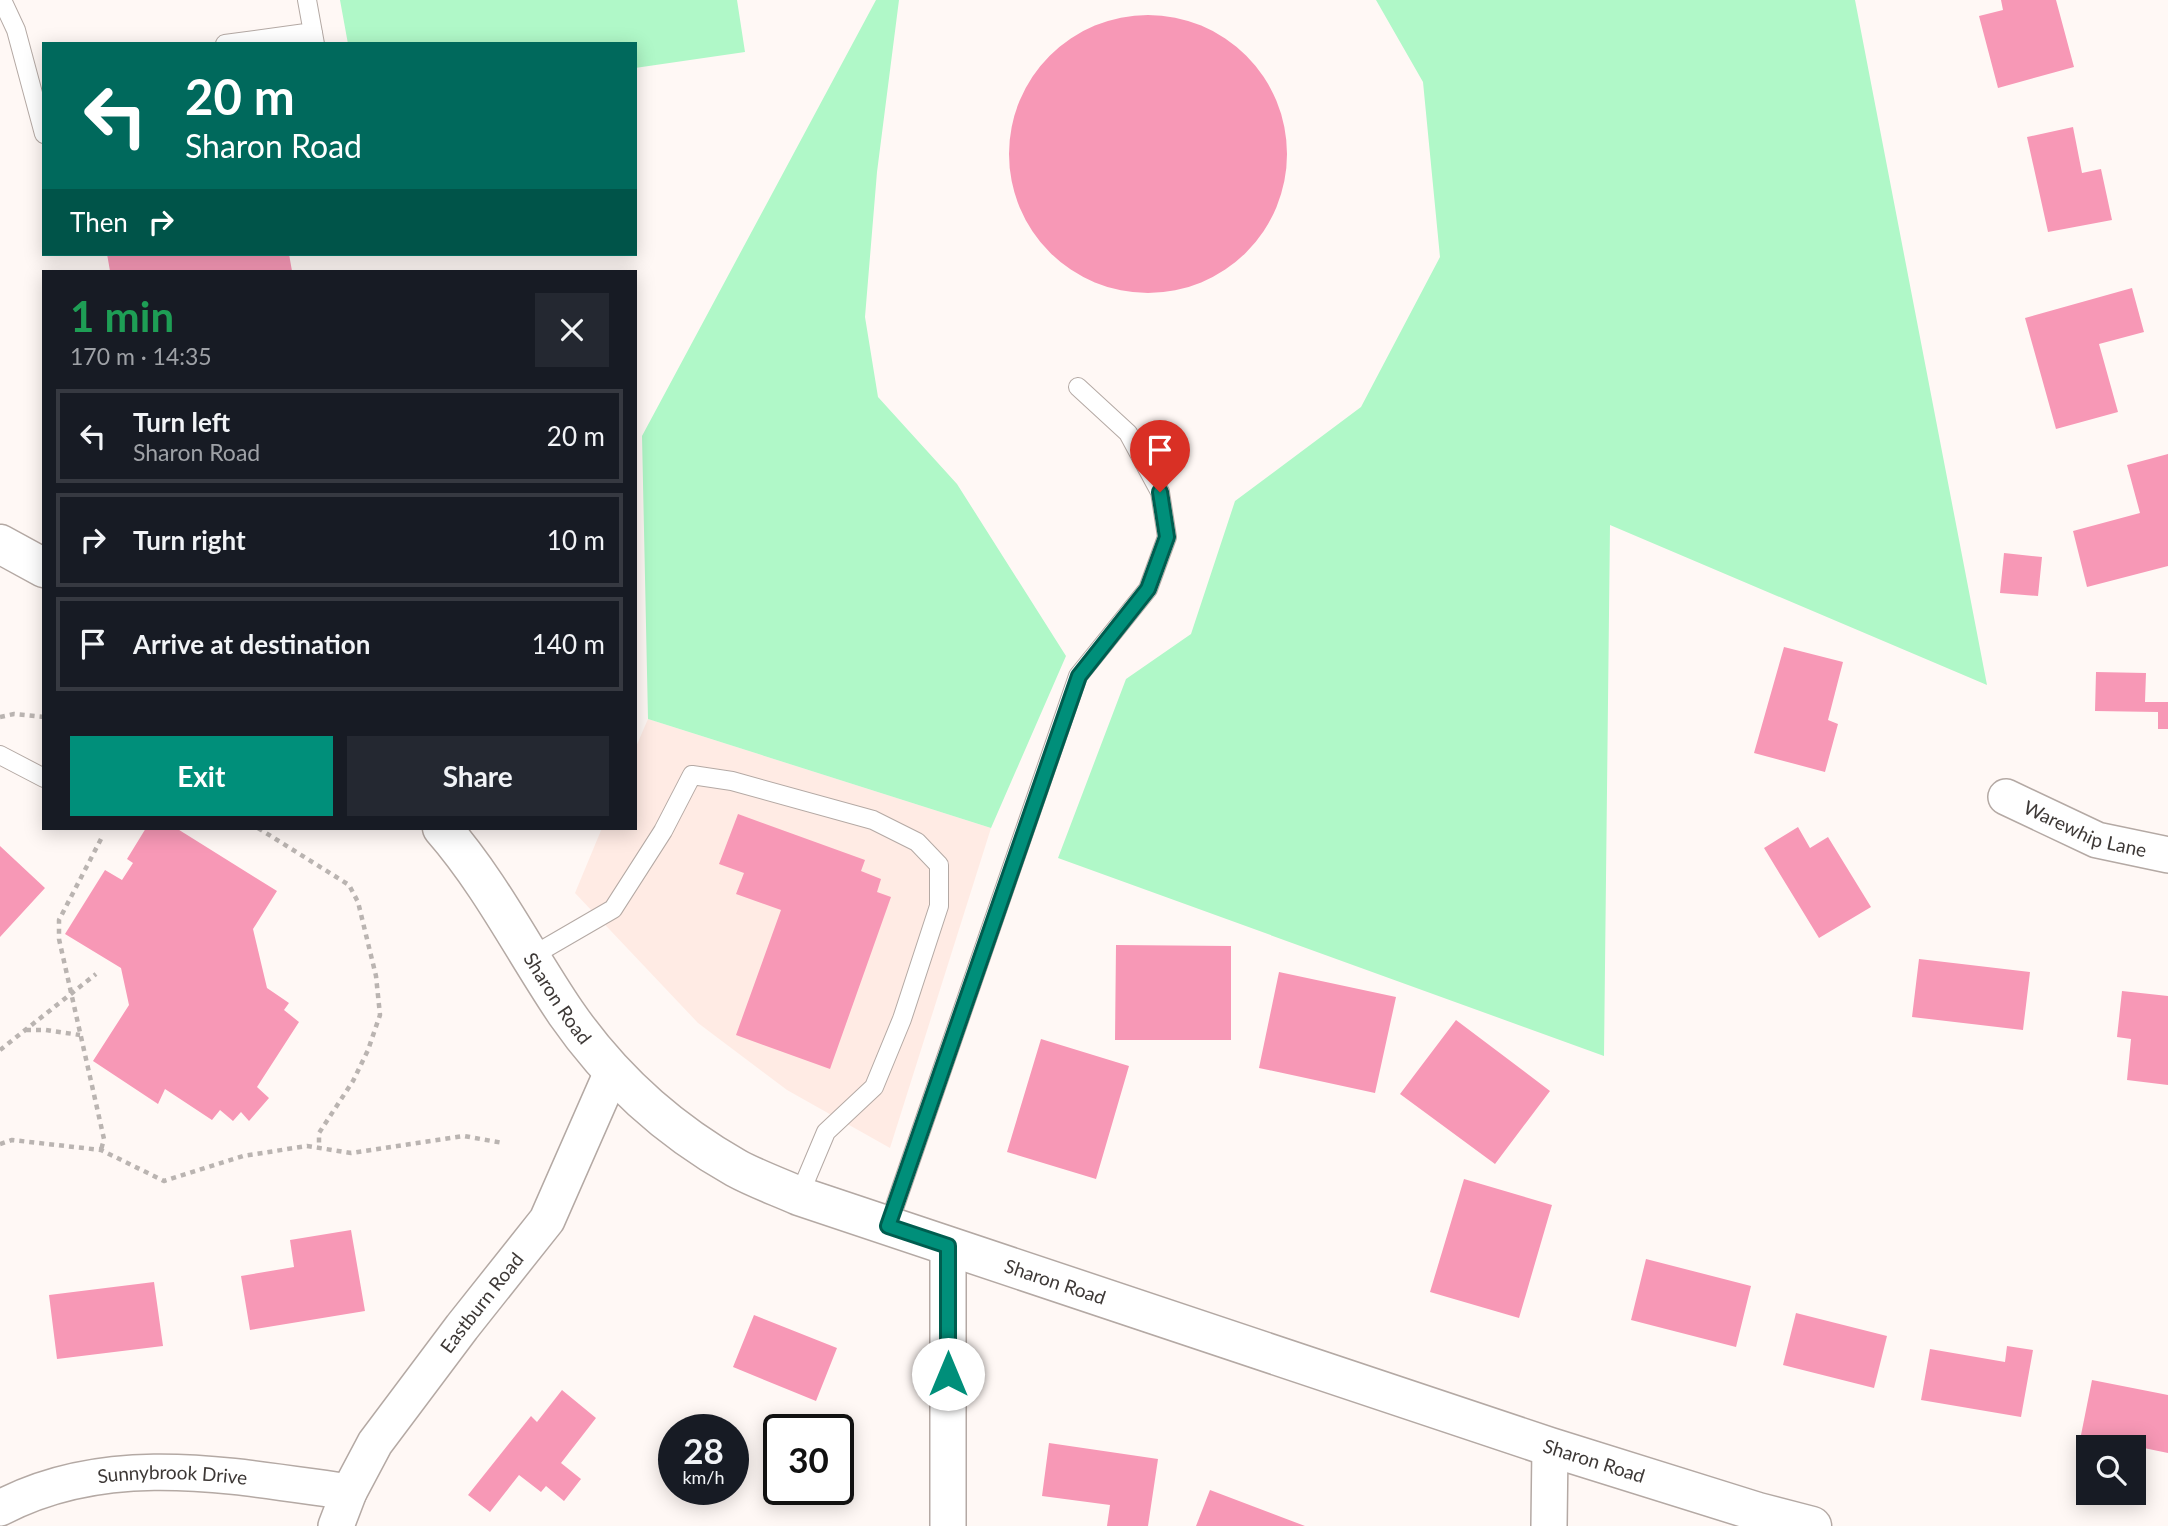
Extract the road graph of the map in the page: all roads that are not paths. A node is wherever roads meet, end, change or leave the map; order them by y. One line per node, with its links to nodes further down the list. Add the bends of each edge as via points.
1 (2, 0): 5 (lane)
2 (307, 0): 3 (lane)
3 (314, 38): 4 (lane)
4 (255, 42)
5 (35, 70): 6 (lane)
6 (42, 120)
7 (1078, 387): 18 (lane, via 1128,433 1160,492 1167,537 1148,589 1079,676)
8 (0, 544): 9 (main road)
9 (42, 567)
10 (0, 755): 11 (lane)
11 (42, 777)
12 (2006, 797): 14 (street, Warewhip Lane, via 2096,840)
13 (444, 830): 15 (main road, Sharon Road, via 465,854)
14 (2168, 855)
15 (532, 956): 16 (main road, Sharon Road, via 566,1012); 17 (lane, via 613,909 692,775 732,781 873,820 917,842 939,865 939,906 902,1018 874,1087 826,1132)
16 (612, 1072): 17 (main road, Sharon Road, via 681,1134 738,1170); 21 (street, Eastburn Road, via 547,1220 375,1443)
17 (799, 1196): 18 (main road, Sharon Road)
18 (888, 1226): 19 (main road, Sharon Road)
19 (948, 1246): 20 (main road, Sharon Road); 24 (street)
20 (1550, 1447): 25 (street); 26 (main road, Sharon Road)
21 (349, 1492): 22 (street, Sunnybrook Drive, via 200,1472 134,1471 38,1492); 23 (street, Eastburn Road)
22 (0, 1508)
23 (336, 1526)
24 (948, 1526)
25 (1549, 1526)
26 (1812, 1526)

